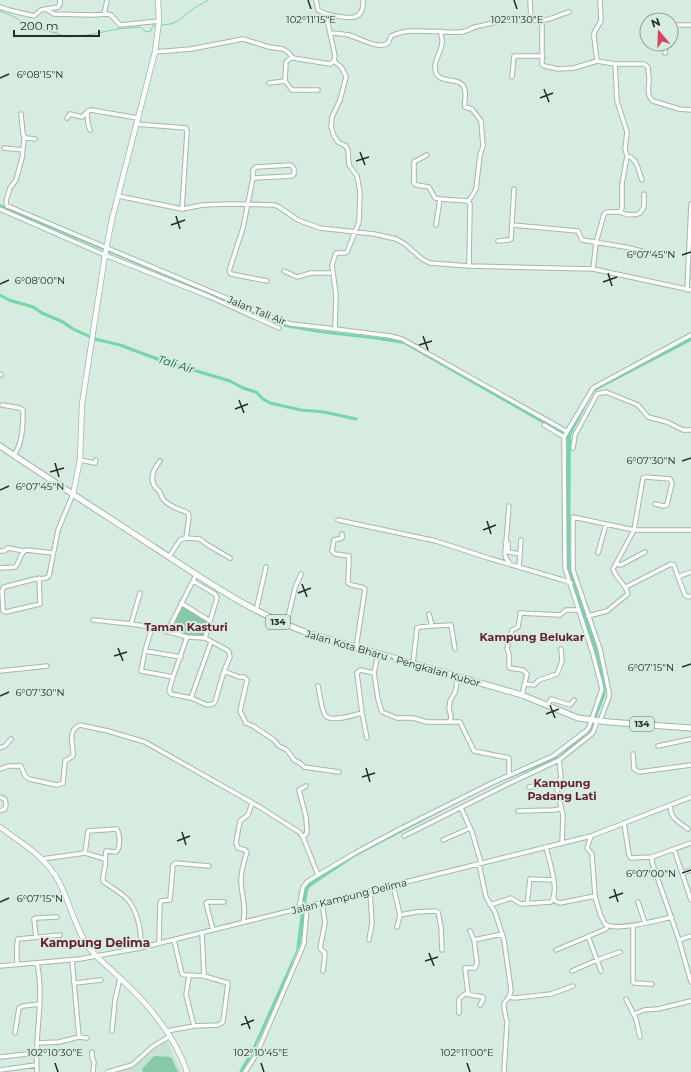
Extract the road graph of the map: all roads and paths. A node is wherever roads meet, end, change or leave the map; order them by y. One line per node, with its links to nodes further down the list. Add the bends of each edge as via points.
1 (60, 0): 9 (street, via 60,6)
2 (107, 0): 11 (street)
3 (158, 0): 14 (street)
4 (316, 0): 12 (street, via 318,10)
5 (363, 0): 12 (street, via 363,8 357,17)
6 (530, 0): 13 (street)
7 (600, 0): 23 (street, via 601,21 594,33)
8 (0, 7): 9 (street, via 30,16)
9 (46, 9): 11 (street, via 54,14)
10 (569, 12): 15 (street, via 544,20)
11 (104, 14): 14 (street, via 111,15 120,25)
12 (326, 14): 19 (street)
13 (530, 20): 15 (street); 18 (street, via 514,19 462,32)
14 (159, 21): 20 (street)
15 (542, 23): 21 (street)
16 (679, 25): 17 (street)
17 (691, 25)
18 (440, 31): 19 (street, via 396,34 384,45); 48 (street, via 442,44 435,65 436,74 462,84 465,90 465,107 478,114 481,121 483,146 478,182)
19 (330, 33): 24 (street)
20 (155, 52): 22 (street, via 191,49 243,39 284,49); 34 (street)
21 (543, 56): 23 (street, via 544,66 559,70); 26 (street, via 514,56)
22 (292, 57): 24 (street, via 327,64); 27 (street, via 286,62)
23 (597, 60): 25 (street)
24 (334, 61): 56 (street, via 346,77 331,127 338,142 346,146 350,165 358,180 359,222)
25 (615, 64): 30 (street, via 647,65 649,98 672,107); 41 (street, via 617,101 627,132)
26 (512, 77)
27 (285, 81): 28 (street); 29 (street, via 292,90)
28 (269, 83)
29 (318, 90)
30 (691, 110)
31 (87, 113): 33 (street, via 82,117 70,114); 34 (street, via 92,110); 35 (street)
32 (21, 114): 36 (street)
33 (67, 118)
34 (137, 121): 46 (street); 52 (street, via 186,128)
35 (90, 130)
36 (25, 139): 37 (street); 39 (street)
37 (36, 139)
38 (4, 148): 39 (street)
39 (23, 150): 60 (street, Jalan Tali Air, via 16,180 6,201 7,206)
40 (427, 155): 47 (street, via 414,162 414,183 428,186 435,198)
41 (627, 156): 43 (street, via 635,160); 53 (street)
42 (253, 178): 42 (street, via 290,176 294,174 294,168 290,165 255,167); 49 (street)
43 (642, 180)
44 (514, 189): 55 (street)
45 (644, 194): 53 (street, via 644,207 640,213)
46 (118, 196): 52 (street); 60 (street)
47 (440, 199): 48 (street); 54 (street)
48 (468, 201): 63 (street)
49 (248, 204): 52 (street, via 203,205); 56 (street, via 280,207 291,216 320,228); 67 (street, via 230,272)
50 (691, 204): 58 (street)
51 (0, 209): 61 (street, Jalan Tali Air)
52 (182, 209)
53 (620, 212): 59 (street, via 604,214)
54 (436, 225)
55 (512, 226): 57 (street, via 511,239); 59 (street, via 578,231 582,240)
56 (355, 233): 63 (street, via 396,239 430,263); 66 (street, via 347,252 335,254)
57 (498, 241)
58 (690, 242): 68 (street)
59 (596, 244): 62 (street); 64 (street)
60 (106, 247): 61 (street); 70 (street, Jalan Tali Air, via 278,320)
61 (105, 254): 69 (street, Jalan Tali Air); 82 (street, via 80,414)
62 (654, 254)
63 (469, 266): 64 (street)
64 (593, 269): 68 (street)
65 (284, 271): 66 (street, via 297,276)
66 (332, 273): 70 (street, via 336,295)
67 (267, 281)
68 (689, 290)
69 (279, 328)
70 (335, 329): 77 (street, Jalan Tali Air, via 402,339)
71 (691, 335): 72 (street)
72 (593, 388): 73 (street); 77 (street)
73 (597, 394): 76 (street, via 606,392 638,405 648,416 683,430); 80 (street, via 575,435)
74 (2, 405): 81 (street, via 23,410 21,437)
75 (544, 425): 78 (street)
76 (691, 430)
77 (566, 432): 78 (street)
78 (564, 437): 115 (street, via 565,568)
79 (0, 446): 81 (main road, Jalan Kota Bharu - Pengkalan Kubor / 134)
80 (573, 448)
81 (14, 455): 85 (main road, Jalan Kota Bharu - Pengkalan Kubor / 134)
82 (80, 460): 83 (street, via 95,463); 85 (street)
83 (96, 460)
84 (160, 461): 93 (street, via 153,472 155,488 165,501 188,513)
85 (73, 494): 99 (street, via 58,530); 102 (main road, Jalan Kota Bharu - Pengkalan Kubor / 134)
86 (655, 504): 90 (street, via 667,505 672,482 670,479 643,478)
87 (509, 506): 95 (street)
88 (338, 520): 105 (street, via 436,541)
89 (606, 524): 90 (street); 100 (street); 124 (street, via 573,517 573,570)
90 (634, 530): 91 (street); 104 (street)
91 (691, 530)
92 (342, 534): 135 (street, via 342,538 334,540 332,551 335,554 349,556 349,584 365,589)
93 (186, 538): 102 (street, via 180,540); 103 (street, via 200,539)
94 (521, 540): 101 (street)
95 (505, 543): 101 (street, via 508,543 508,552); 105 (street, via 506,558)
96 (0, 551): 97 (street, via 9,548)
97 (24, 551): 99 (street, via 28,549); 108 (street, via 15,567)
98 (645, 552): 104 (street)
99 (53, 553): 113 (street, via 49,576)
100 (598, 553)
101 (520, 554): 107 (street)
102 (169, 557): 111 (main road, Jalan Kota Bharu - Pengkalan Kubor / 134)
103 (230, 558)
104 (616, 564): 116 (street, via 613,570 615,575)
105 (511, 565): 107 (street)
106 (266, 567): 122 (street)
107 (519, 567): 115 (street)
108 (1, 568)
109 (691, 572): 112 (street)
110 (301, 574): 128 (street)
111 (196, 575): 114 (street); 122 (main road, Jalan Kota Bharu - Pengkalan Kubor / 134)
112 (678, 576): 116 (street, via 672,564); 119 (street, via 684,596)
113 (39, 578): 117 (street, via 5,586); 117 (street, via 40,605 5,612 2,610)
114 (193, 580): 120 (street); 126 (street, via 216,596 217,601)
115 (571, 583): 121 (street)
116 (626, 587): 124 (street, via 628,595 607,612)
117 (1, 591)
118 (140, 593): 127 (street)
119 (691, 596)
120 (181, 603): 126 (street); 131 (street)
121 (579, 610): 148 (street, via 566,610 560,615 520,614 518,626 512,630 507,648 509,666 526,671); 157 (street, via 594,654 602,689)
122 (256, 611): 128 (main road, Jalan Kota Bharu - Pengkalan Kubor / 134)
123 (429, 614): 129 (street)
124 (588, 616): 157 (street, via 600,650 609,692)
125 (93, 620): 127 (street)
126 (210, 621): 133 (street)
127 (130, 624): 130 (street)
128 (286, 626): 135 (main road, Jalan Kota Bharu - Pengkalan Kubor / 134)
129 (432, 626): 136 (street, via 451,625); 141 (street, via 417,628)
130 (152, 627): 131 (street); 138 (street)
131 (167, 632): 132 (street)
132 (187, 637): 133 (street); 140 (street)
133 (205, 638): 134 (street)
134 (211, 642): 144 (street, via 230,654); 151 (street)
135 (356, 648): 139 (main road, Jalan Kota Bharu - Pengkalan Kubor / 134)
136 (455, 649)
137 (561, 649): 148 (street, via 562,661 557,674 539,680 534,685)
138 (145, 651): 140 (street); 146 (street, via 141,671)
139 (378, 654): 141 (main road, Jalan Kota Bharu - Pengkalan Kubor / 134); 145 (street)
140 (181, 657): 146 (street)
141 (412, 664): 147 (main road, Jalan Kota Bharu - Pengkalan Kubor / 134)
142 (47, 666): 143 (street)
143 (0, 671)
144 (224, 671): 151 (street, via 213,704 207,705); 169 (street, via 247,679 240,711 246,723 274,740 304,767)
145 (374, 673): 156 (street, via 360,670 357,672); 158 (street, via 379,703 384,713 394,718 413,718 427,722)
146 (173, 677): 151 (street, via 169,691 171,694)
147 (458, 677): 150 (main road, Jalan Kota Bharu - Pengkalan Kubor / 134); 158 (street, via 450,701)
148 (526, 684): 150 (street)
149 (318, 686): 156 (street, via 327,717 335,719)
150 (522, 695): 154 (main road, Jalan Kota Bharu - Pengkalan Kubor / 134)
151 (191, 698)
152 (574, 700): 153 (street, via 570,705)
153 (563, 703): 154 (street, via 551,699); 155 (street)
154 (547, 706): 155 (main road, Jalan Kota Bharu - Pengkalan Kubor / 134)
155 (560, 711): 157 (main road, Jalan Kota Bharu - Pengkalan Kubor / 134, via 578,718)
156 (362, 713): 160 (street)
157 (597, 720): 159 (main road, 134); 166 (street, via 593,733); 170 (street, via 557,753)
158 (450, 721): 170 (street, via 461,723 474,751 509,758)
159 (691, 728)
160 (367, 738)
161 (11, 739): 164 (street)
162 (691, 739): 163 (street)
163 (658, 746)
164 (0, 748)
165 (633, 754): 167 (street, via 634,769 638,772)
166 (559, 760): 171 (street, via 561,778); 178 (street)
167 (691, 765)
168 (0, 769): 176 (street, via 21,766 29,779 57,785 63,783 65,761 73,756 72,732 80,725 142,740)
169 (339, 772)
170 (509, 774): 202 (street, via 355,852)
171 (557, 783): 173 (street); 179 (street)
172 (306, 786): 188 (street, via 299,790 306,817 307,833)
173 (529, 787)
174 (0, 797): 180 (street, via 5,799 6,805)
175 (691, 797): 177 (street, Jalan Kampung Delima)
176 (252, 803): 188 (street); 219 (street, via 248,815 240,822 236,843 238,848 247,852 241,877 245,906)
177 (671, 805): 182 (street, Jalan Kampung Delima); 185 (street, via 671,815)
178 (460, 808): 184 (street); 186 (street)
179 (562, 809): 181 (street); 190 (street)
180 (0, 810)
181 (518, 811)
182 (624, 823): 187 (street, Jalan Kampung Delima); 195 (street, via 630,857)
183 (0, 827): 196 (street)
184 (470, 828): 189 (street); 198 (street)
185 (688, 829)
186 (404, 836)
187 (591, 836): 190 (street, Jalan Kampung Delima); 206 (street, via 587,847 592,854)
188 (303, 837): 202 (street)
189 (443, 840)
190 (562, 843): 192 (street, Jalan Kampung Delima)
191 (691, 843): 193 (street)
192 (546, 847): 198 (street, Jalan Kampung Delima); 203 (street)
193 (674, 849): 195 (street); 201 (street)
194 (85, 853): 196 (street); 197 (street); 197 (street, via 88,831 117,829 118,850 106,851)
195 (652, 857): 218 (street)
196 (42, 859): 241 (street, via 58,881 83,937)
197 (105, 859): 237 (street, via 103,881 121,893 132,906 141,937)
198 (480, 863): 204 (street, Jalan Kampung Delima); 213 (street, via 486,897)
199 (209, 866): 236 (street, via 175,863 173,865 170,900 160,902)
200 (691, 870): 201 (street)
201 (682, 873): 208 (street)
202 (318, 875): 215 (street, via 304,885)
203 (554, 880): 207 (street); 212 (street, via 530,880)
204 (393, 885): 205 (street, Jalan Kampung Delima); 216 (street)
205 (370, 890): 210 (street, Jalan Kampung Delima); 233 (street, via 372,923)
206 (595, 896): 207 (street, via 560,903); 221 (street, via 600,914)
207 (554, 898): 212 (street, via 550,903)
208 (691, 900)
209 (224, 902): 224 (street, via 207,902)
210 (322, 902): 214 (street, Jalan Kampung Delima); 251 (street, via 324,922 320,948 325,954)
211 (638, 902): 220 (street)
212 (527, 904): 213 (street, via 521,904 511,898)
213 (490, 905): 227 (street)
214 (307, 906): 215 (street, Jalan Kampung Delima); 288 (street, via 304,943 256,1055)
215 (299, 908): 219 (street, Jalan Kampung Delima)
216 (400, 914): 223 (street); 238 (street, via 438,912 442,927)
217 (57, 917): 231 (street, via 36,918)
218 (672, 917): 220 (street); 235 (street)
219 (243, 922): 224 (street, Jalan Kampung Delima)
220 (645, 923): 222 (street)
221 (607, 926): 222 (street); 229 (street, via 606,929)
222 (633, 926): 260 (street, via 633,982)
223 (397, 927)
224 (213, 930): 226 (street, Jalan Kampung Delima)
225 (470, 930): 234 (street)
226 (202, 933): 232 (street, Jalan Kampung Delima); 255 (street)
227 (502, 934): 234 (street); 263 (street, via 511,990)
228 (60, 935): 231 (street)
229 (588, 936): 239 (street); 245 (street)
230 (691, 936): 235 (street)
231 (36, 937): 249 (street, via 17,940)
232 (174, 940): 236 (street, Jalan Kampung Delima); 254 (street, via 181,972)
233 (369, 940)
234 (474, 940): 262 (street, via 477,966 466,968)
235 (679, 940): 248 (street)
236 (159, 943): 237 (street, Jalan Kampung Delima)
237 (140, 948): 241 (street, Jalan Kampung Delima)
238 (442, 950)
239 (556, 950)
240 (620, 952): 245 (street)
241 (97, 956): 242 (street, Jalan Kampung Delima); 244 (street)
242 (80, 959): 243 (street, Jalan Kampung Delima); 244 (street)
243 (72, 960): 247 (street, Jalan Kampung Delima); 259 (street)
244 (101, 960): 256 (street)
245 (596, 960): 252 (street); 253 (street)
246 (691, 961): 248 (street)
247 (37, 963): 249 (street, Jalan Kampung Delima); 266 (street, via 41,984)
248 (686, 963): 258 (street)
249 (17, 964): 250 (street, Jalan Kampung Delima)
250 (0, 966)
251 (323, 971)
252 (572, 971)
253 (601, 971)
254 (189, 976): 255 (street); 270 (street, via 186,995)
255 (204, 976): 270 (street, via 228,982 224,1020 220,1024)
256 (120, 978): 271 (street); 272 (street, via 140,997)
257 (101, 980): 259 (street)
258 (691, 982)
259 (75, 983): 275 (street)
260 (652, 984)
261 (573, 986): 263 (street, via 551,994)
262 (468, 994): 267 (street, via 483,997); 268 (street, via 462,995 459,999)
263 (509, 997): 289 (street, via 504,1003 507,1022)
264 (626, 999): 269 (street)
265 (691, 1000): 269 (street)
266 (40, 1004): 273 (street, via 19,1008); 278 (street)
267 (480, 1005)
268 (460, 1013)
269 (634, 1014): 276 (street)
270 (194, 1026): 272 (street)
271 (112, 1031)
272 (167, 1031): 274 (street)
273 (15, 1033)
274 (170, 1036): 286 (street, via 152,1047 132,1065); 287 (street, via 179,1050)
275 (80, 1037): 277 (street); 278 (street, via 59,1042)
276 (640, 1037)
277 (87, 1038)
278 (37, 1043): 280 (street)
279 (92, 1052): 285 (street)
280 (36, 1053): 281 (street); 282 (street)
281 (0, 1058)
282 (36, 1065): 283 (street); 284 (street)
283 (0, 1070)
284 (37, 1072)
285 (93, 1072)
286 (108, 1072)
287 (187, 1072)
288 (245, 1072)
289 (504, 1072)

